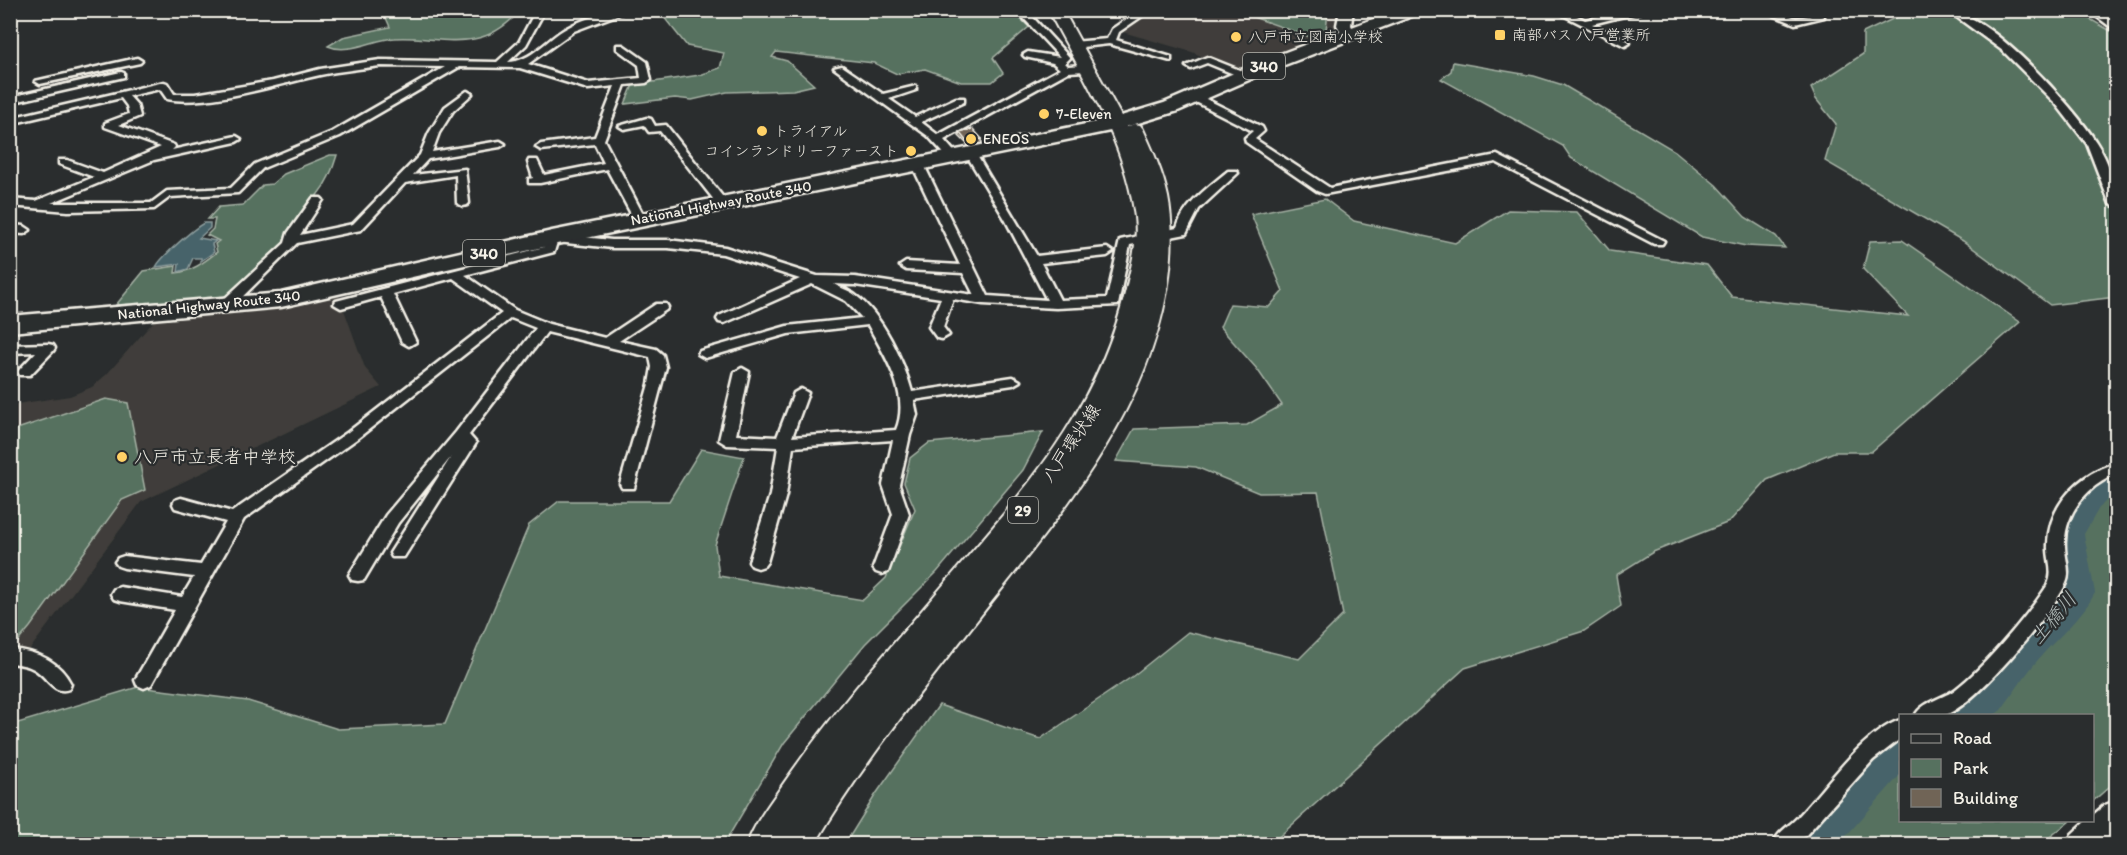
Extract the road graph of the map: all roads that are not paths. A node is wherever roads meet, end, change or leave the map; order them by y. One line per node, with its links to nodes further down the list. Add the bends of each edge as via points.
1 (542, 10): 26 (street, via 523,43)
2 (626, 10): 28 (street, via 571,29)
3 (1020, 10): 29 (street, via 1050,44 1060,49 1065,58)
4 (1055, 10): 21 (main road, 八戸環状線 / 29)
5 (1069, 10): 21 (main road, 八戸環状線 / 29)
6 (1147, 10): 19 (street, via 1115,31)
7 (1347, 10): 18 (street, via 1344,25)
8 (1414, 10): 18 (highway, National Highway Route 340 / 340)
9 (1557, 10): 16 (street)
10 (1644, 10): 16 (street)
11 (1765, 10): 12 (street, via 1797,22 1820,17)
12 (1807, 10)
13 (1951, 10): 73 (street, via 2022,64 2062,105 2088,138)
14 (2095, 12): 15 (street); 17 (street)
15 (2116, 14)
16 (1583, 23): 20 (street)
17 (2116, 28)
18 (1348, 33): 35 (highway, National Highway Route 340 / 340)
19 (1109, 41): 21 (street); 24 (street)
20 (1625, 44)
21 (1081, 45): 32 (main road, 八戸環状線 / 29); 51 (main road, 八戸環状線 / 29)
22 (620, 47): 38 (street, via 644,64 646,80)
23 (1028, 55): 29 (street)
24 (1168, 59)
25 (137, 60): 36 (street)
26 (501, 63): 27 (street); 28 (street)
27 (457, 64): 42 (street, via 380,63 195,98 171,96 164,85); 72 (street, via 336,134 259,166 234,190 167,194 154,206 86,208)
28 (521, 65): 38 (street, via 588,86)
29 (1062, 66): 32 (street); 54 (street)
30 (1191, 66): 35 (street, via 1207,60)
31 (839, 68): 44 (street)
32 (1085, 68): 51 (main road, 八戸環状線 / 29)
33 (32, 70): 36 (street)
34 (121, 75): 37 (street)
35 (1244, 75): 43 (highway, National Highway Route 340 / 340)
36 (40, 81): 40 (street)
37 (93, 81): 40 (street); 47 (street)
38 (621, 84): 55 (street)
39 (913, 88): 44 (street)
40 (45, 92): 45 (street); 48 (street)
41 (467, 94): 58 (street, via 449,110)
42 (124, 96): 47 (street); 60 (street, via 135,116 104,124 170,147)
43 (1194, 97): 51 (highway, National Highway Route 340 / 340); 80 (street, via 1258,129 1250,140 1329,192 1497,158)
44 (881, 98): 50 (street)
45 (10, 100)
46 (960, 100): 50 (street)
47 (102, 101): 48 (street)
48 (52, 112): 49 (street)
49 (10, 121)
50 (914, 121): 54 (street)
51 (1123, 122): 59 (highway, National Highway Route 340 / 340); 77 (main road, 八戸環状線 / 29)
52 (624, 126): 70 (street, via 647,121 653,129 662,128)
53 (236, 139): 60 (street)
54 (938, 139): 59 (street)
55 (599, 140): 57 (street); 63 (street)
56 (500, 144): 58 (street)
57 (541, 147)
58 (425, 156): 67 (street)
59 (963, 156): 64 (highway, National Highway Route 340 / 340); 82 (street)
60 (151, 157): 66 (street)
61 (63, 162): 66 (street)
62 (533, 162): 63 (street, via 537,181)
63 (610, 165): 74 (street)
64 (918, 165): 70 (highway, National Highway Route 340 / 340); 84 (street)
65 (1232, 173): 77 (street, via 1190,212 1182,231)
66 (104, 177): 72 (street)
67 (403, 180): 69 (street, via 461,171); 79 (street, via 357,227)
68 (317, 200): 79 (street)
69 (464, 203)
70 (722, 203): 74 (highway, National Highway Route 340 / 340)
71 (10, 204): 72 (street)
72 (39, 204)
73 (2116, 204)
74 (640, 220): 78 (highway, National Highway Route 340 / 340)
75 (10, 229): 76 (street)
76 (24, 230)
77 (1155, 237): 91 (street, via 1124,243 1113,302); 130 (main road, 八戸環状線 / 29, via 1124,345 1105,390 1070,450 877,687 806,779); 131 (main road, 八戸環状線 / 29, via 1156,300 1147,337 1132,380 1105,428 1039,522 902,692 817,808)
78 (552, 238): 85 (street, via 550,249); 86 (street, via 725,251); 92 (highway, National Highway Route 340 / 340, via 330,290)
79 (292, 240): 92 (street)
80 (1658, 242)
81 (1107, 252): 82 (street)
82 (1033, 260): 91 (street)
83 (906, 266): 84 (street)
84 (969, 269): 89 (street)
85 (454, 273): 87 (street); 94 (street)
86 (814, 280): 88 (street, via 855,281); 95 (street); 96 (street, via 851,298)
87 (385, 292): 90 (street); 100 (street)
88 (948, 295): 89 (street); 99 (street, via 936,327)
89 (983, 300): 91 (street)
90 (341, 304)
91 (1056, 304)
92 (225, 306): 97 (highway, National Highway Route 340 / 340)
93 (661, 307): 101 (street)
94 (510, 313): 98 (street); 115 (street, via 353,435)
95 (724, 319)
96 (872, 321): 103 (street, via 787,330); 108 (street, via 898,366)
97 (10, 324)
98 (544, 327): 101 (street); 109 (street)
99 (942, 335)
100 (409, 342)
101 (607, 342): 113 (street, via 651,352 659,367)
102 (10, 348): 104 (street, via 48,348)
103 (705, 354)
104 (25, 372)
105 (742, 372): 111 (street, via 727,440)
106 (1013, 381): 108 (street)
107 (801, 393): 111 (street, via 784,434)
108 (906, 397): 110 (street, via 910,415)
109 (461, 435): 116 (street, via 468,443); 121 (street, via 392,519)
110 (902, 435): 111 (street); 119 (street, via 891,485 902,514)
111 (786, 442): 118 (street, via 778,495)
112 (2116, 468): 127 (street, via 2089,480 2067,507 2057,530 2058,584 2046,600 1979,681 1964,695)
113 (628, 484)
114 (181, 504): 115 (street)
115 (236, 519): 120 (street)
116 (398, 553)
117 (124, 562): 120 (street)
118 (758, 562)
119 (882, 568)
120 (206, 572): 123 (street)
121 (358, 576)
122 (120, 594): 123 (street)
123 (188, 605): 125 (street)
124 (10, 656): 126 (street, via 48,666)
125 (144, 680)
126 (63, 684)
127 (1928, 714)
128 (1899, 729): 132 (street, via 1866,754)
129 (2116, 815): 133 (street)
130 (765, 844)
131 (796, 844)
132 (1783, 844)
133 (2083, 844)

